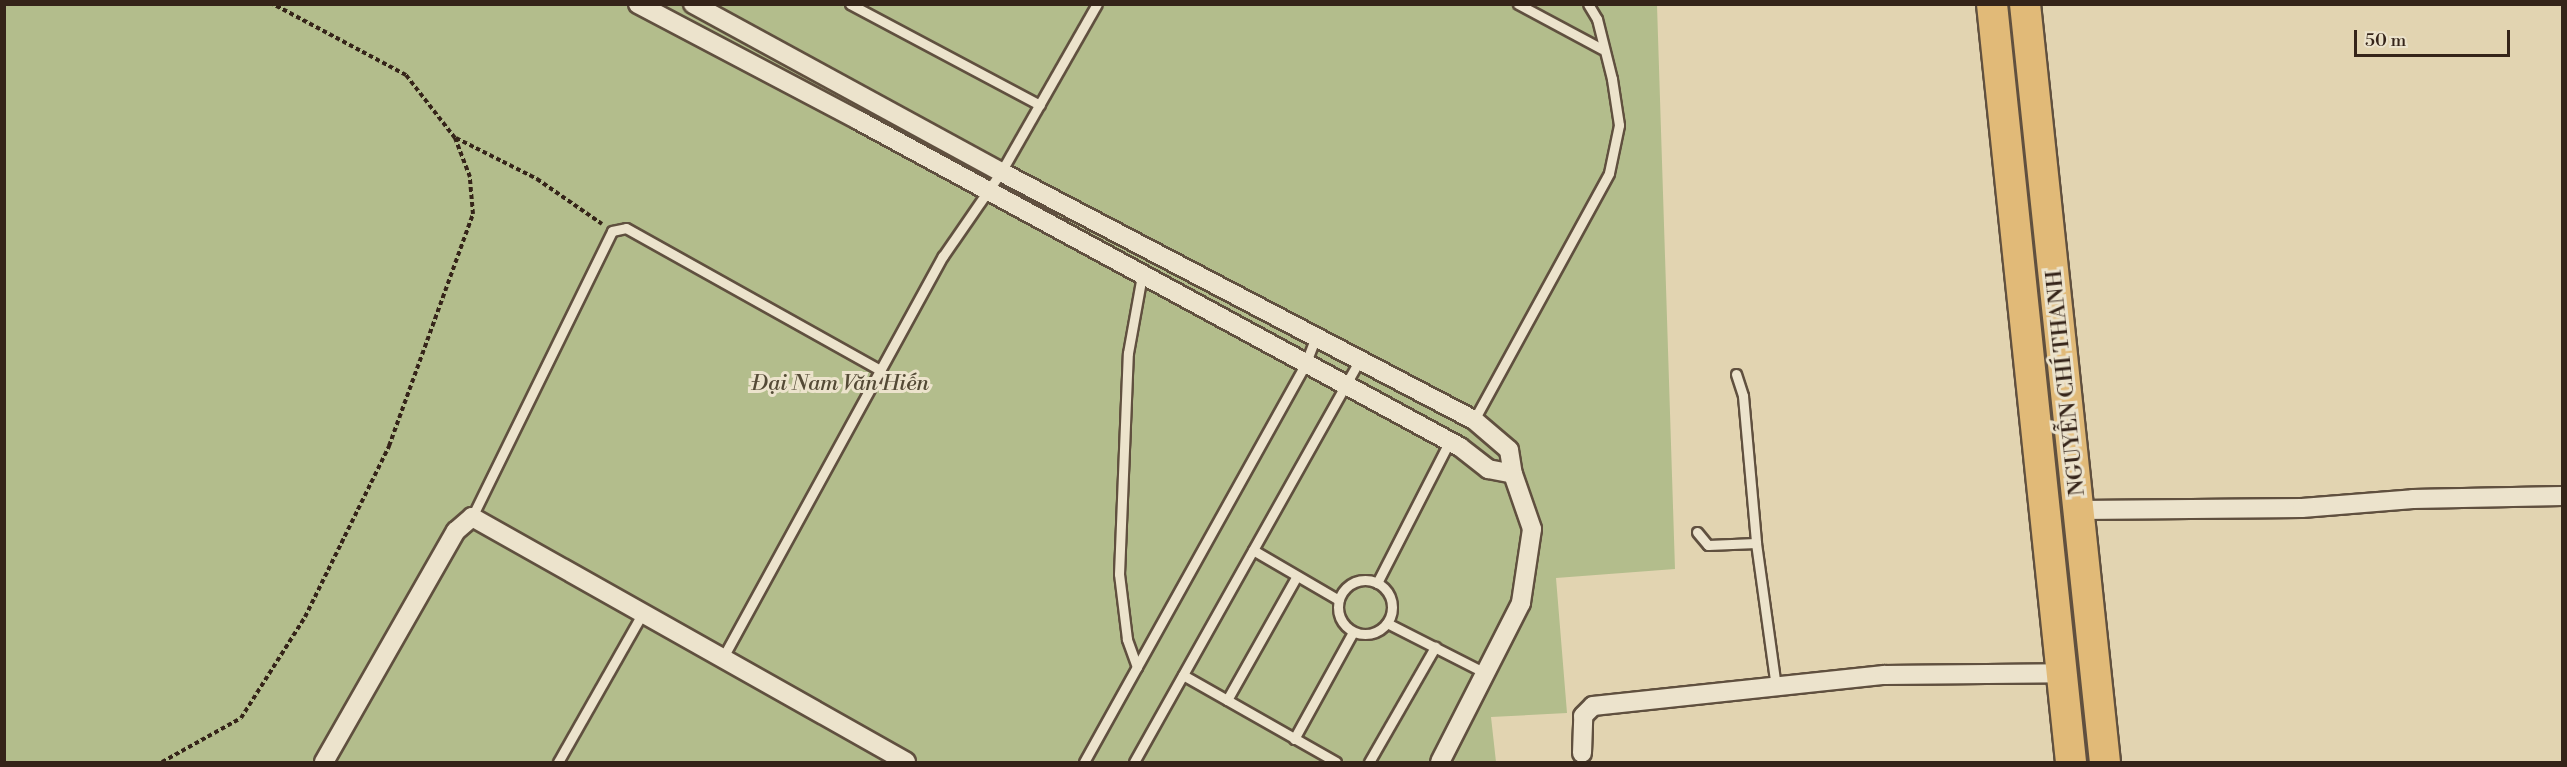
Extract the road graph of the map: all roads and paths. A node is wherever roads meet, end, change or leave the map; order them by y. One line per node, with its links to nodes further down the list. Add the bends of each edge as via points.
1 (273, 4): 12 (path, via 406,75)
2 (638, 4): 14 (street)
3 (693, 4): 13 (street)
4 (850, 4): 11 (lane)
5 (1097, 4): 11 (lane)
6 (1518, 4): 10 (lane)
7 (1588, 4): 10 (lane, via 1596,19)
8 (1992, 4): 41 (main road, NGUYỄN CHÍ THANH)
9 (2025, 4): 27 (main road, NGUYỄN CHÍ THANH)
10 (1602, 49): 23 (lane, via 1612,79 1619,125 1609,173)
11 (1040, 105): 13 (lane)
12 (455, 138): 15 (path, via 537,178); 50 (path, via 471,177 473,214 389,446 305,618 241,718)
13 (1001, 172): 14 (lane); 17 (street)
14 (986, 190): 16 (street); 20 (lane)
15 (612, 231): 20 (lane, via 626,228); 28 (lane)
16 (1142, 275): 19 (street); 40 (lane, via 1128,353 1119,574 1127,639)
17 (1316, 336): 18 (street); 19 (lane)
18 (1360, 359): 22 (lane); 23 (street)
19 (1305, 365): 22 (street); 40 (lane)
20 (878, 369): 39 (lane)
21 (1736, 374): 30 (lane, via 1743,396)
22 (1345, 387): 24 (street); 31 (lane)
23 (1474, 420): 25 (street, via 1509,450)
24 (1449, 442): 25 (street, via 1488,469); 33 (lane)
25 (1513, 474): 43 (street, via 1532,529 1529,559 1521,603)
26 (2562, 496): 27 (street, via 2413,499 2302,508)
27 (2080, 510): 42 (main road, NGUYỄN CHÍ THANH)
28 (472, 517): 35 (street); 51 (street, via 456,531)
29 (1697, 532): 30 (lane, via 1708,544)
30 (1756, 543): 45 (lane)
31 (1253, 550): 32 (lane); 44 (lane)
32 (1297, 576): 34 (lane); 46 (lane)
33 (1377, 583): 34 (lane, via 1358,581 1349,585); 36 (lane, via 1392,605)
34 (1339, 600): 37 (lane, via 1340,619)
35 (642, 614): 39 (street); 52 (lane)
36 (1387, 623): 37 (lane, via 1372,633); 38 (lane)
37 (1353, 632): 47 (lane)
38 (1435, 647): 43 (lane); 56 (lane)
39 (721, 661): 49 (street)
40 (1137, 667): 53 (lane)
41 (2063, 673): 42 (main road); 45 (street, via 1884,675); 58 (main road, NGUYỄN CHÍ THANH)
42 (2097, 673): 59 (main road, NGUYỄN CHÍ THANH)
43 (1487, 674): 57 (street)
44 (1183, 675): 46 (lane); 54 (lane)
45 (1776, 688): 48 (street, via 1593,706 1583,716)
46 (1227, 700): 47 (lane)
47 (1294, 739): 55 (lane)
48 (1582, 753)
49 (898, 761)
50 (162, 762)
51 (324, 762)
52 (558, 762)
53 (1084, 762)
54 (1134, 762)
55 (1336, 762)
56 (1368, 762)
57 (1440, 762)
58 (2071, 762)
59 (2105, 762)

